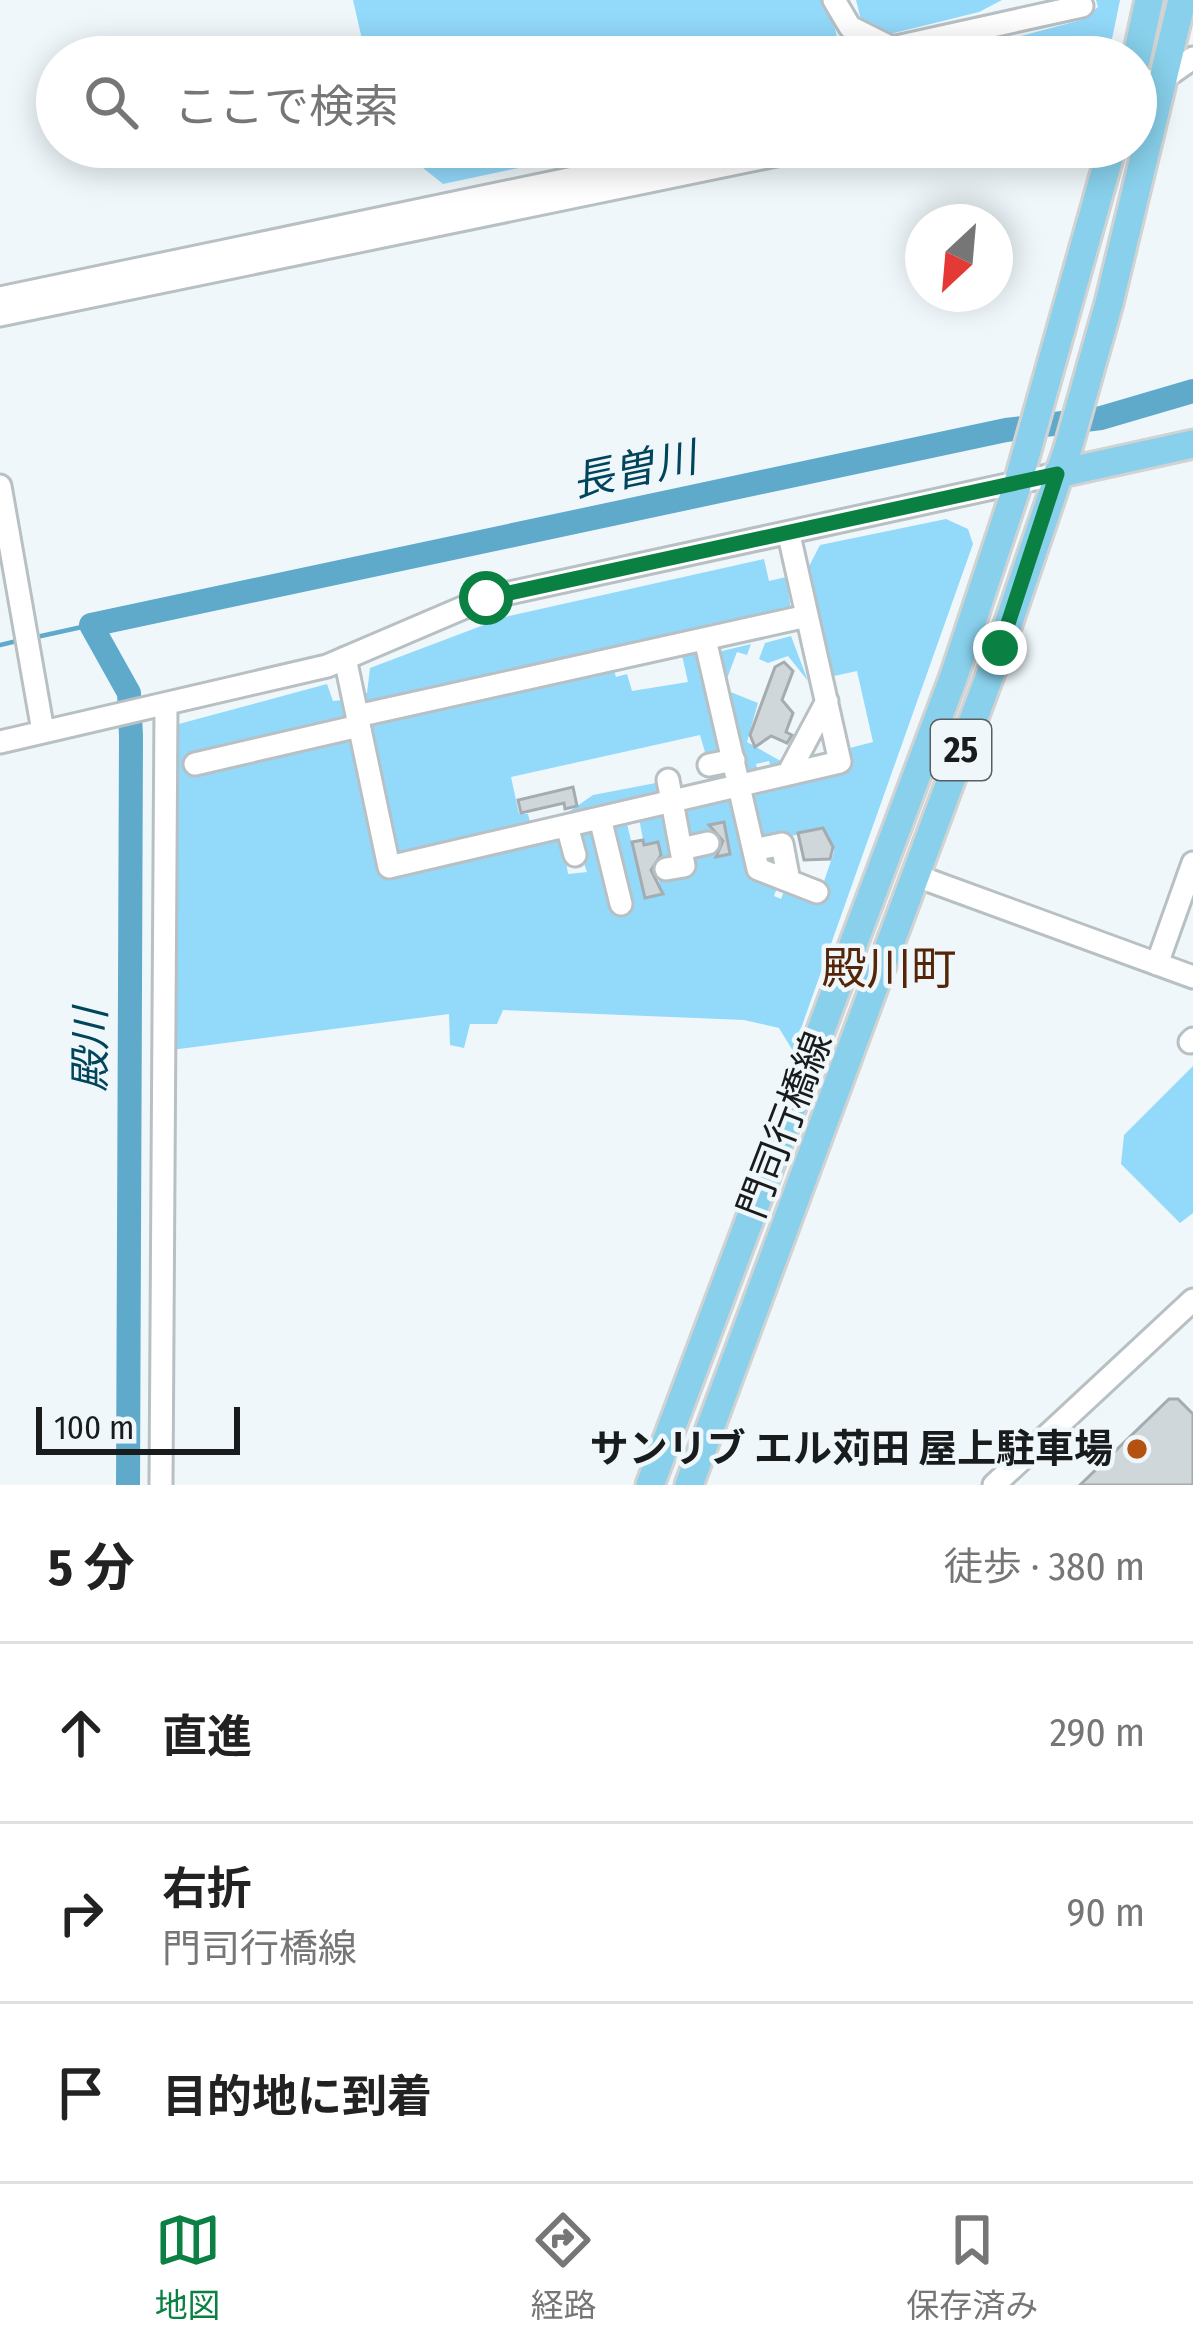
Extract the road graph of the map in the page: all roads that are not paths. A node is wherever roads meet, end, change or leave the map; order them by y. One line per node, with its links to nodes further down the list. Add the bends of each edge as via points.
1 (834, 0): 5 (street, via 850,27)
2 (1149, 0): 7 (main road)
3 (1182, 0): 10 (main road, 門司行橋線 / 25)
4 (1082, 6): 6 (street)
5 (868, 36)
6 (946, 36)
7 (1141, 36)
8 (1193, 58): 10 (street)
9 (1157, 72): 10 (street)
10 (1166, 76): 11 (street); 12 (main road, 門司行橋線 / 25)
11 (1157, 79)
12 (1157, 112)
13 (622, 168): 17 (street)
14 (713, 168): 18 (street)
15 (1106, 168): 22 (main road, 門司行橋線 / 25)
16 (1143, 168): 20 (main road, 門司行橋線 / 25)
17 (0, 298)
18 (0, 315)
19 (1193, 444): 20 (main road)
20 (1057, 474): 22 (street); 47 (main road, 門司行橋線 / 25)
21 (0, 486): 24 (street)
22 (1017, 486): 23 (street); 55 (main road, 門司行橋線 / 25, via 954,676)
23 (789, 535): 25 (street); 27 (street, via 486,598)
24 (11, 600): 31 (street)
25 (807, 616): 26 (street); 28 (street)
26 (705, 639): 30 (street); 33 (street)
27 (345, 658): 29 (street); 30 (street)
28 (827, 701): 36 (street); 36 (street, via 841,762)
29 (161, 708): 31 (street); 54 (street)
30 (358, 721): 34 (street); 40 (street, via 389,867)
31 (43, 731): 32 (street)
32 (0, 742)
33 (734, 760): 35 (street); 37 (street)
34 (195, 764)
35 (710, 765)
36 (788, 774): 37 (street)
37 (740, 785): 38 (street); 43 (street)
38 (670, 790): 39 (street, via 635,821); 42 (street)
39 (600, 818): 40 (street); 50 (street)
40 (567, 826): 44 (street)
41 (708, 843): 42 (street)
42 (681, 849): 46 (street, via 685,866)
43 (754, 850): 48 (street, via 758,869); 48 (street, via 789,842)
44 (575, 855)
45 (1193, 863): 51 (street)
46 (667, 869)
47 (914, 875): 51 (street); 56 (main road, 門司行橋線 / 25)
48 (789, 881): 49 (street)
49 (817, 892)
50 (621, 904)
51 (1157, 964): 52 (street)
52 (1193, 977)
53 (1193, 1300): 57 (street)
54 (161, 1485)
55 (650, 1485)
56 (689, 1485)
57 (994, 1485)

